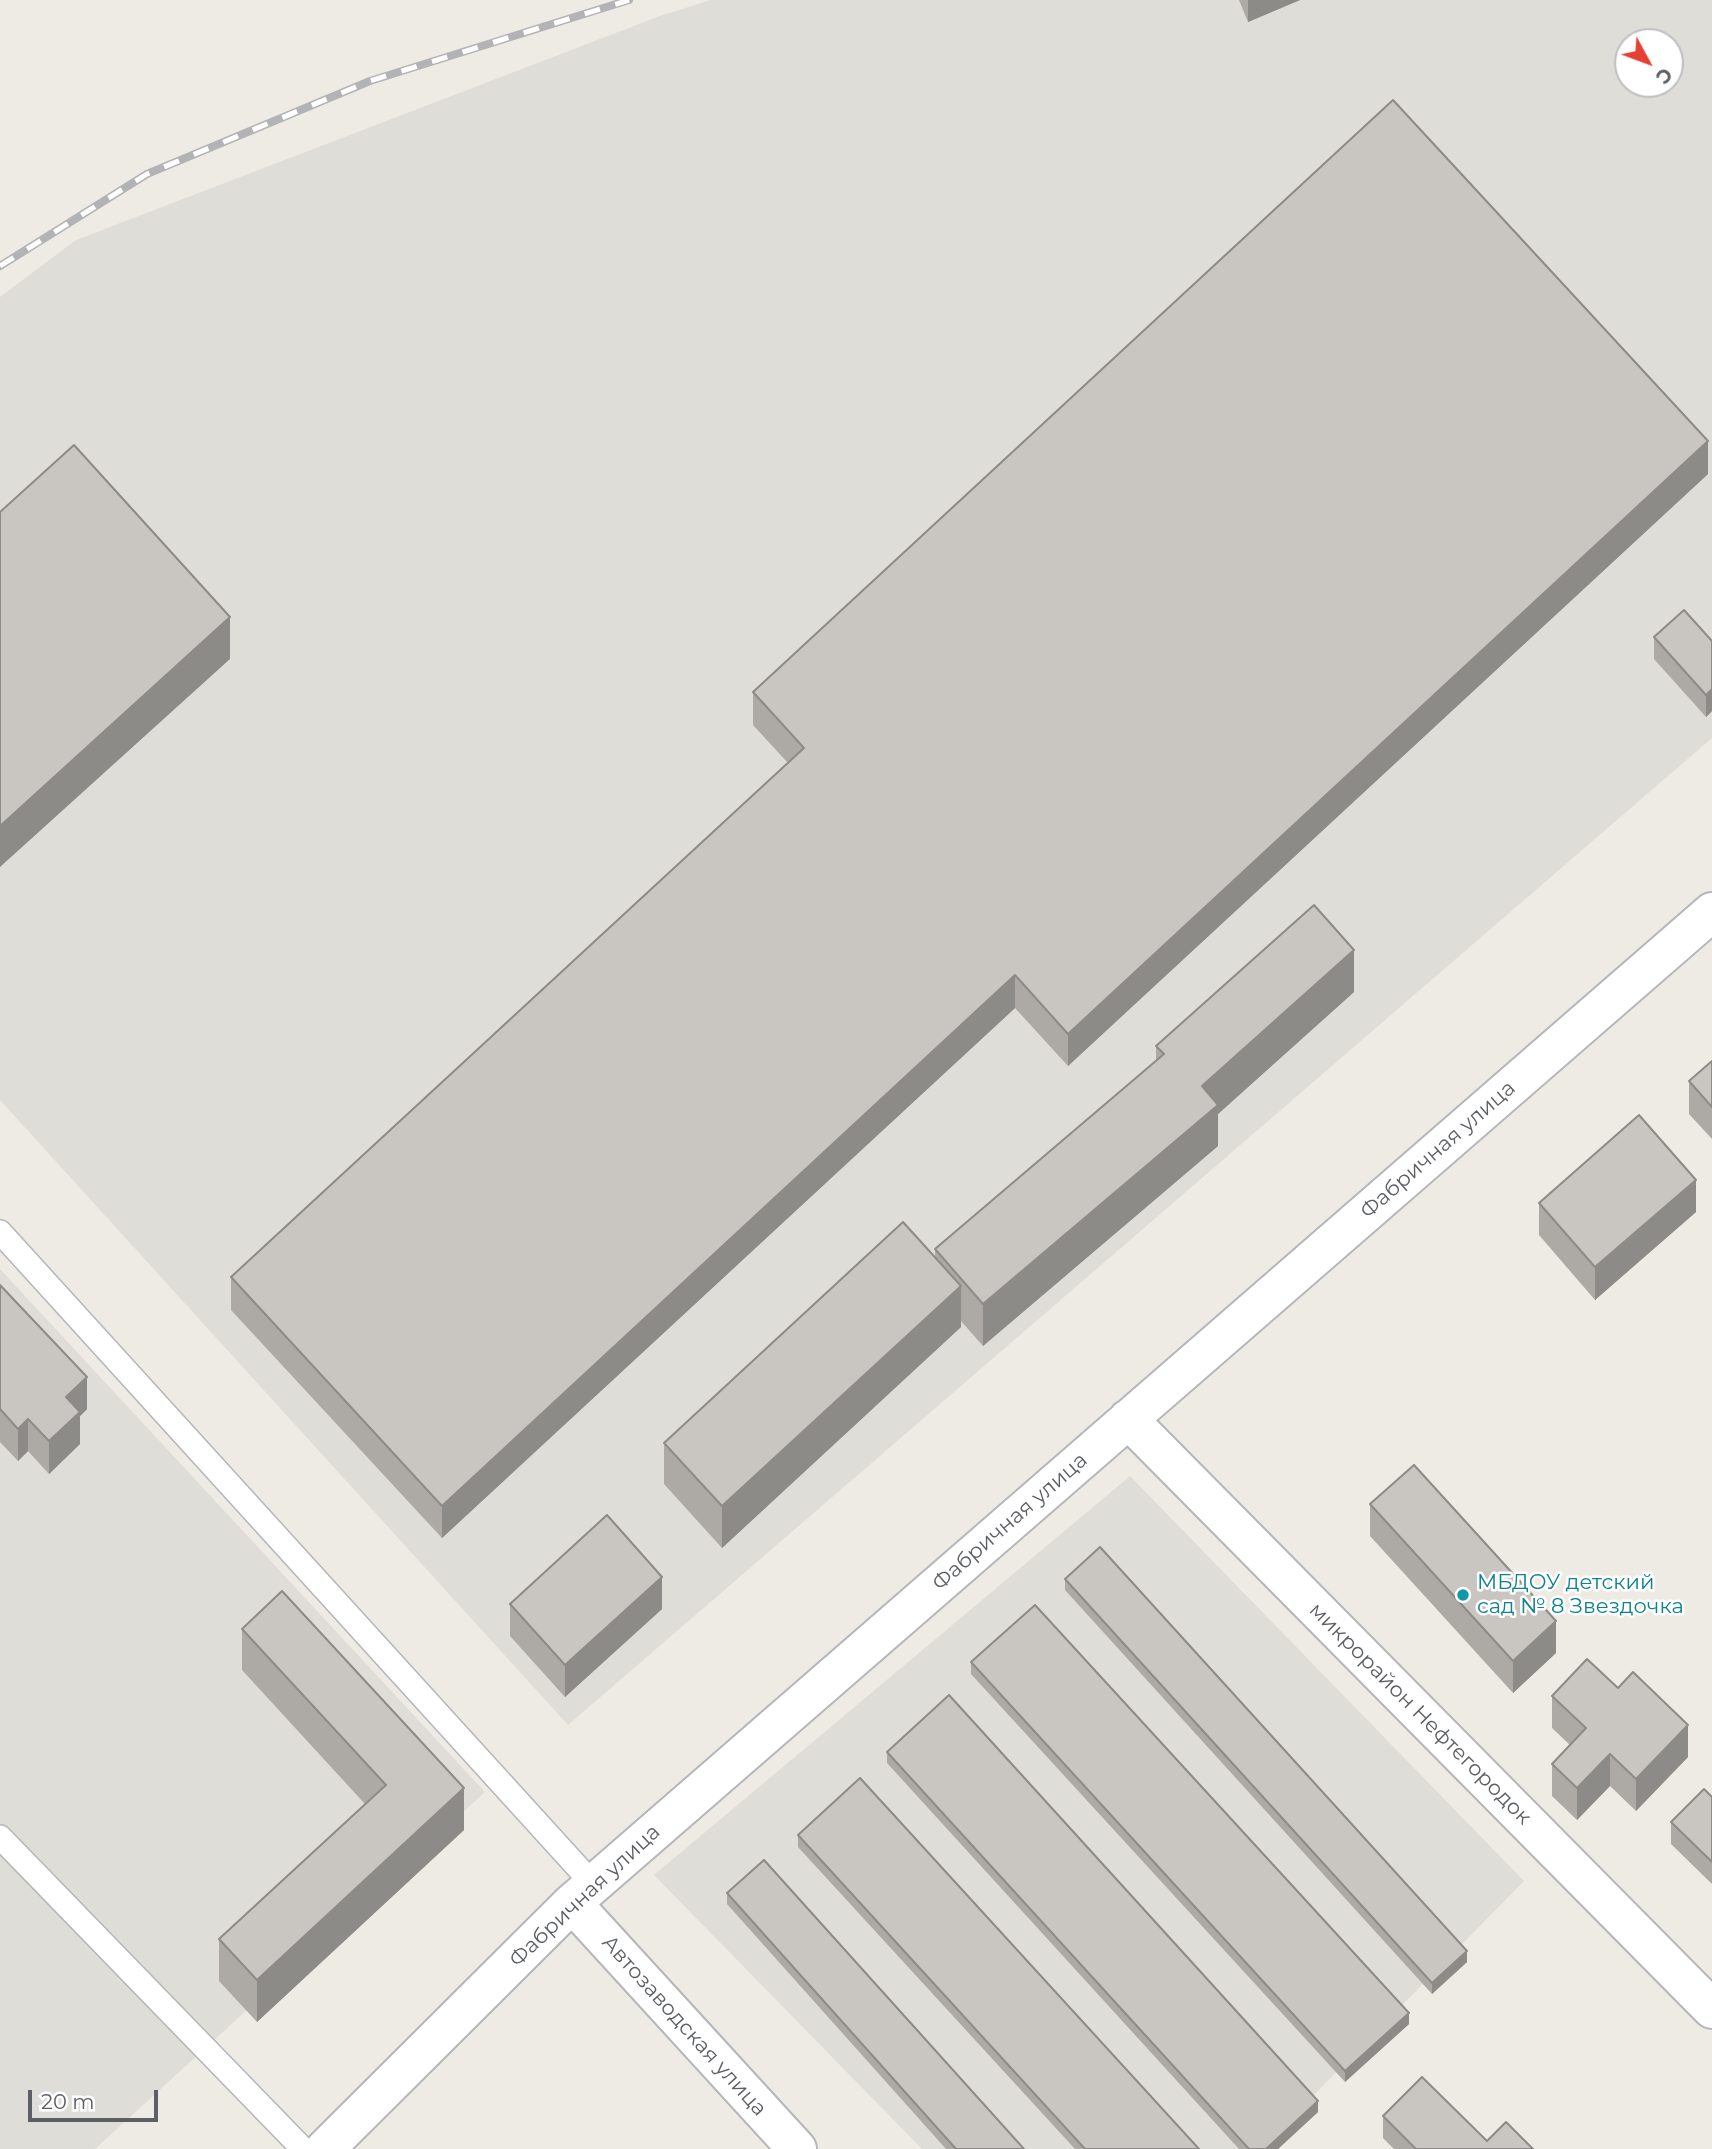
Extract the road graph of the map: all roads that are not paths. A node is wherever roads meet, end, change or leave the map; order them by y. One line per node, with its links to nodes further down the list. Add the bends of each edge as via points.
1 (1712, 912): 3 (street, Фабричная улица)
2 (0, 1232): 5 (lane)
3 (1128, 1419): 5 (street, Фабричная улица); 6 (street, микрорайон Нефтегородок)
4 (0, 1836): 7 (lane)
5 (582, 1894): 8 (street, Фабричная улица); 9 (street, Автозаводская улица)
6 (1712, 2009)
7 (303, 2149)
8 (325, 2149)
9 (797, 2149)

